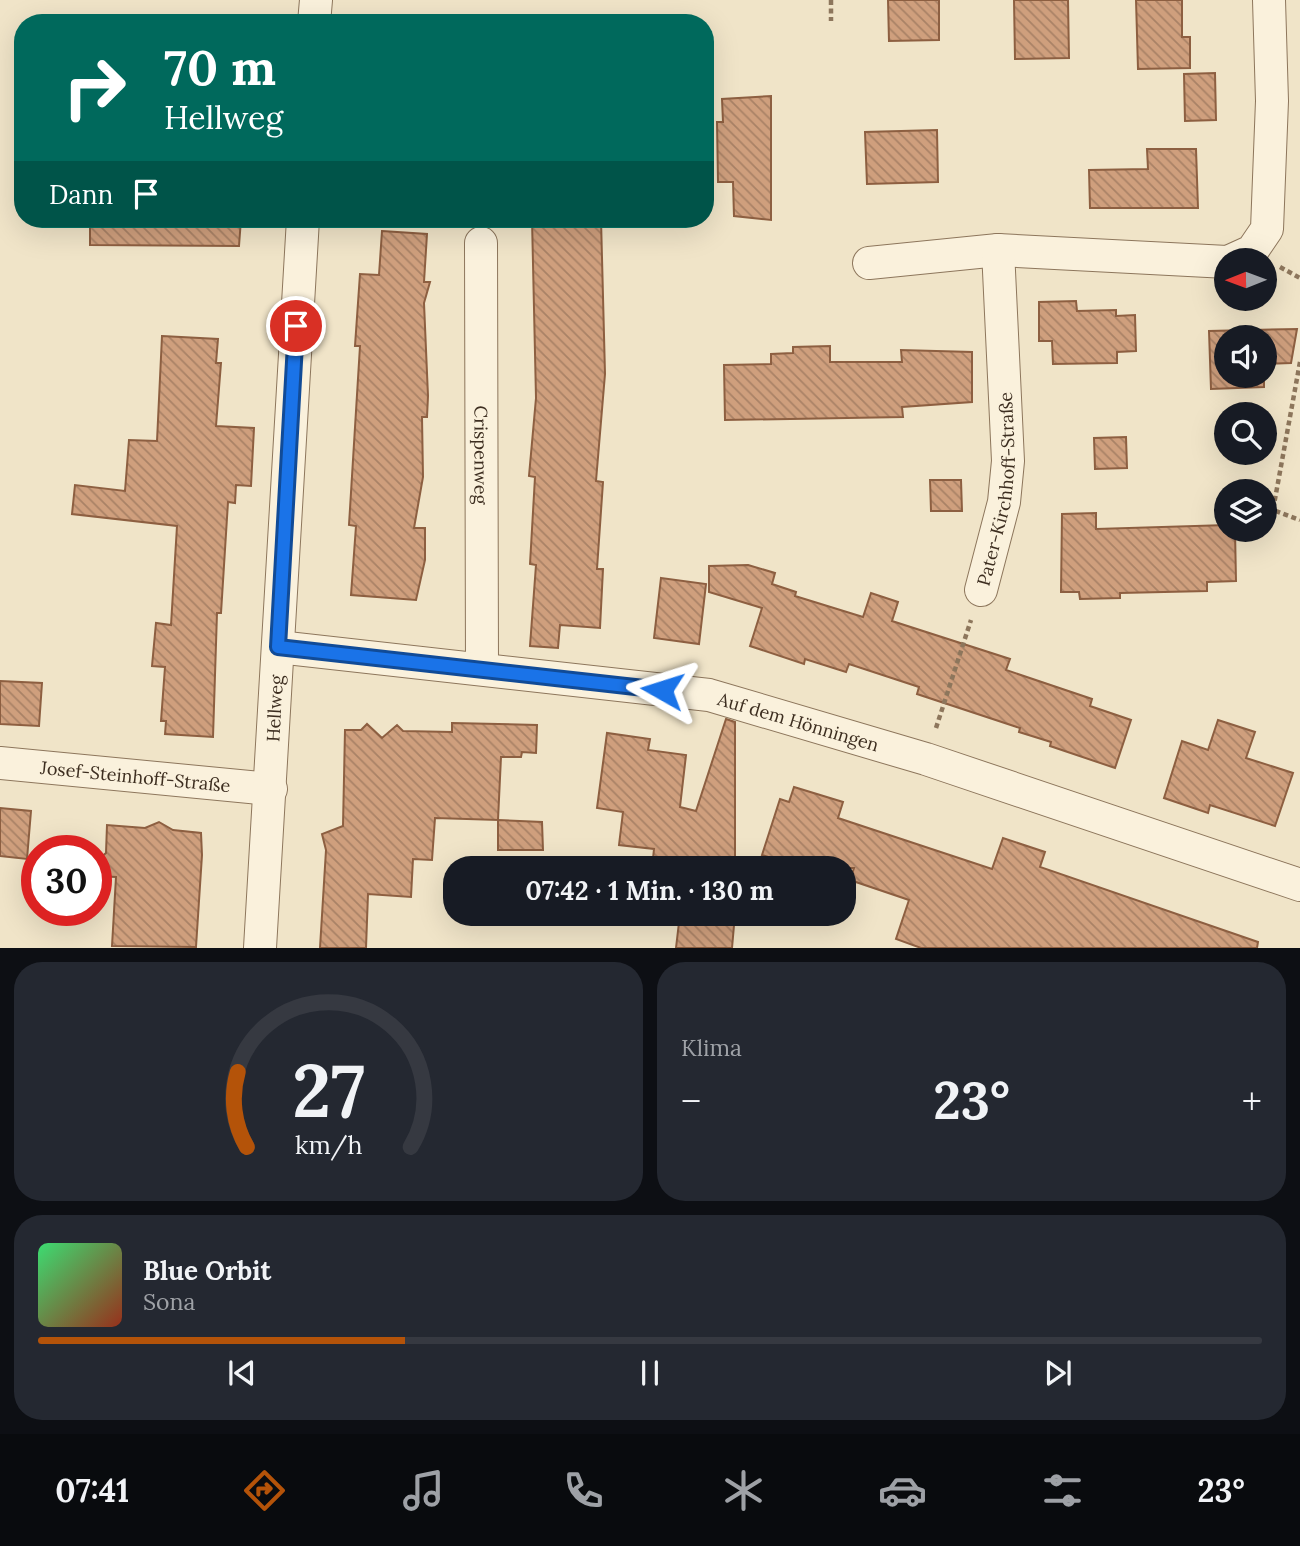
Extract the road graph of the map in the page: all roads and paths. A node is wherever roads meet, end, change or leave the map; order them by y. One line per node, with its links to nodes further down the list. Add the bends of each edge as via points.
1 (831, 0): 3 (path)
2 (1269, 0): 4 (street)
3 (831, 21)
4 (1286, 100): 7 (street, via 1266,229)
5 (302, 228): 14 (street, Hellweg)
6 (481, 243): 15 (street, Crispenweg)
7 (1254, 248)
8 (998, 250): 9 (street); 10 (street); 13 (street, Pater-Kirchhoff-Straße, via 1008,461 1004,502)
9 (1214, 261)
10 (869, 263)
11 (1300, 362): 12 (path, via 1273,510)
12 (1300, 520)
13 (981, 590): 16 (path, Pater-Kirchhoff-Straße)
14 (278, 647): 15 (street, Auf dem Hönningen); 18 (street, Hellweg)
15 (482, 668): 16 (street, Auf dem Hönningen, via 709,695)
16 (926, 759): 19 (street, Auf dem Hönningen)
17 (0, 763): 18 (street, Josef-Steinhoff-Straße)
18 (271, 789): 20 (street, Hellweg)
19 (1300, 885)
20 (260, 947)

